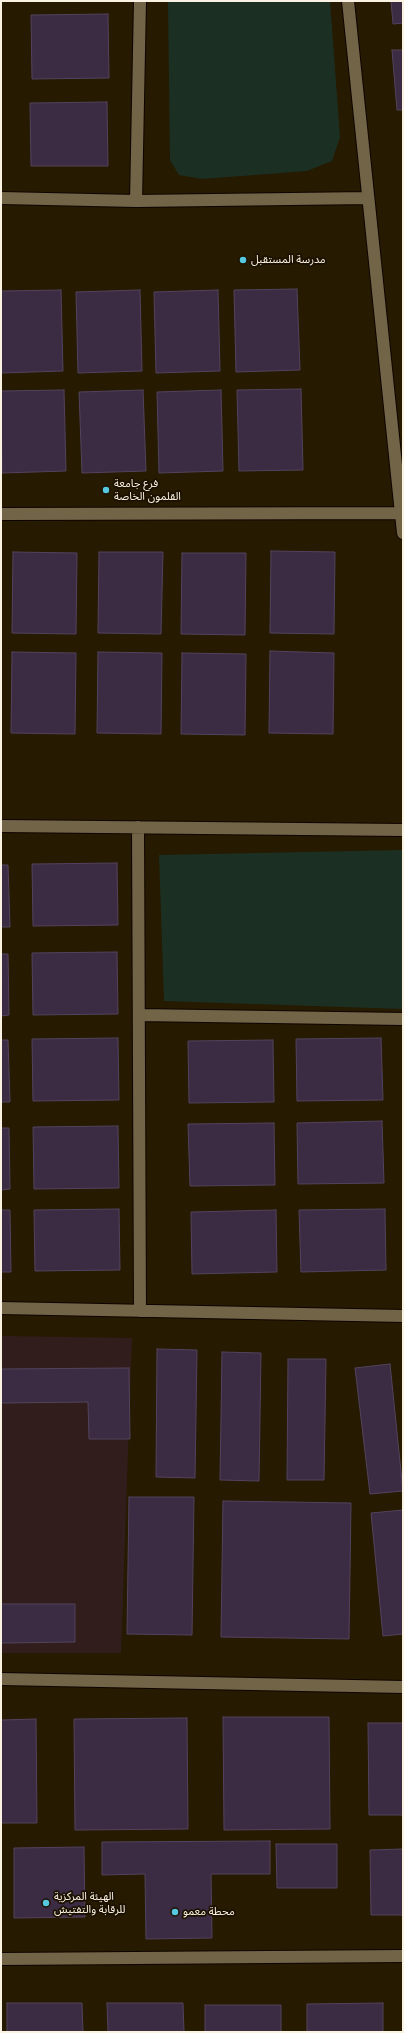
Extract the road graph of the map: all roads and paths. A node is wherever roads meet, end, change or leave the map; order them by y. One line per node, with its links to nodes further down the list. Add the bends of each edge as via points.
1 (140, 1): 5 (street)
2 (348, 1): 4 (street)
3 (1, 198): 5 (street)
4 (368, 198): 5 (street); 6 (street)
5 (136, 201)
6 (402, 513): 7 (street); 8 (street)
7 (1, 514)
8 (403, 533)
9 (1, 826): 10 (street)
10 (138, 827): 11 (street); 12 (street)
11 (403, 830)
12 (139, 1015): 13 (street); 15 (street)
13 (403, 1019)
14 (1, 1308): 15 (street)
15 (140, 1311): 16 (street)
16 (403, 1316)
17 (1, 1679): 18 (street)
18 (403, 1687)
19 (403, 1956): 20 (street)
20 (1, 1959)

